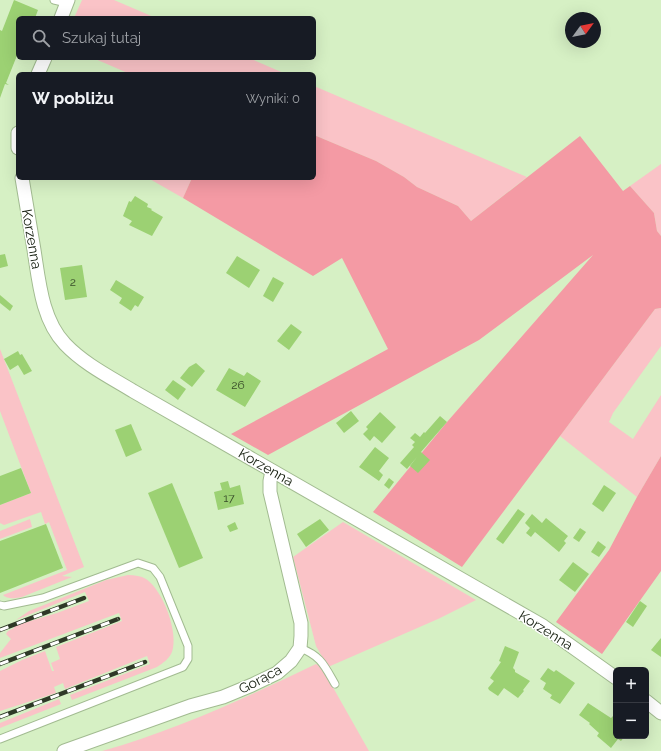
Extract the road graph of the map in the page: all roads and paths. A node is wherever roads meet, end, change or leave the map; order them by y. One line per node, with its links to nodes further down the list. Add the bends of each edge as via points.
1 (54, 0): 2 (lane)
2 (67, 1): 3 (street)
3 (62, 16)
4 (44, 60): 5 (street)
5 (39, 72)
6 (22, 180): 7 (street, Korzenna, via 40,287 49,320 65,344 99,371)
7 (272, 471): 9 (street, via 270,492 301,623); 10 (street, Korzenna, via 543,626)
8 (0, 605): 14 (lane, via 43,598 138,563 153,568 160,577 188,646 188,659 183,667)
9 (300, 648): 11 (lane, via 311,652 322,661); 15 (street, Gorąca, via 291,661 277,672 252,685)
10 (613, 676)
11 (335, 684)
12 (648, 703): 13 (street)
13 (661, 713)
14 (0, 739)
15 (64, 751)

